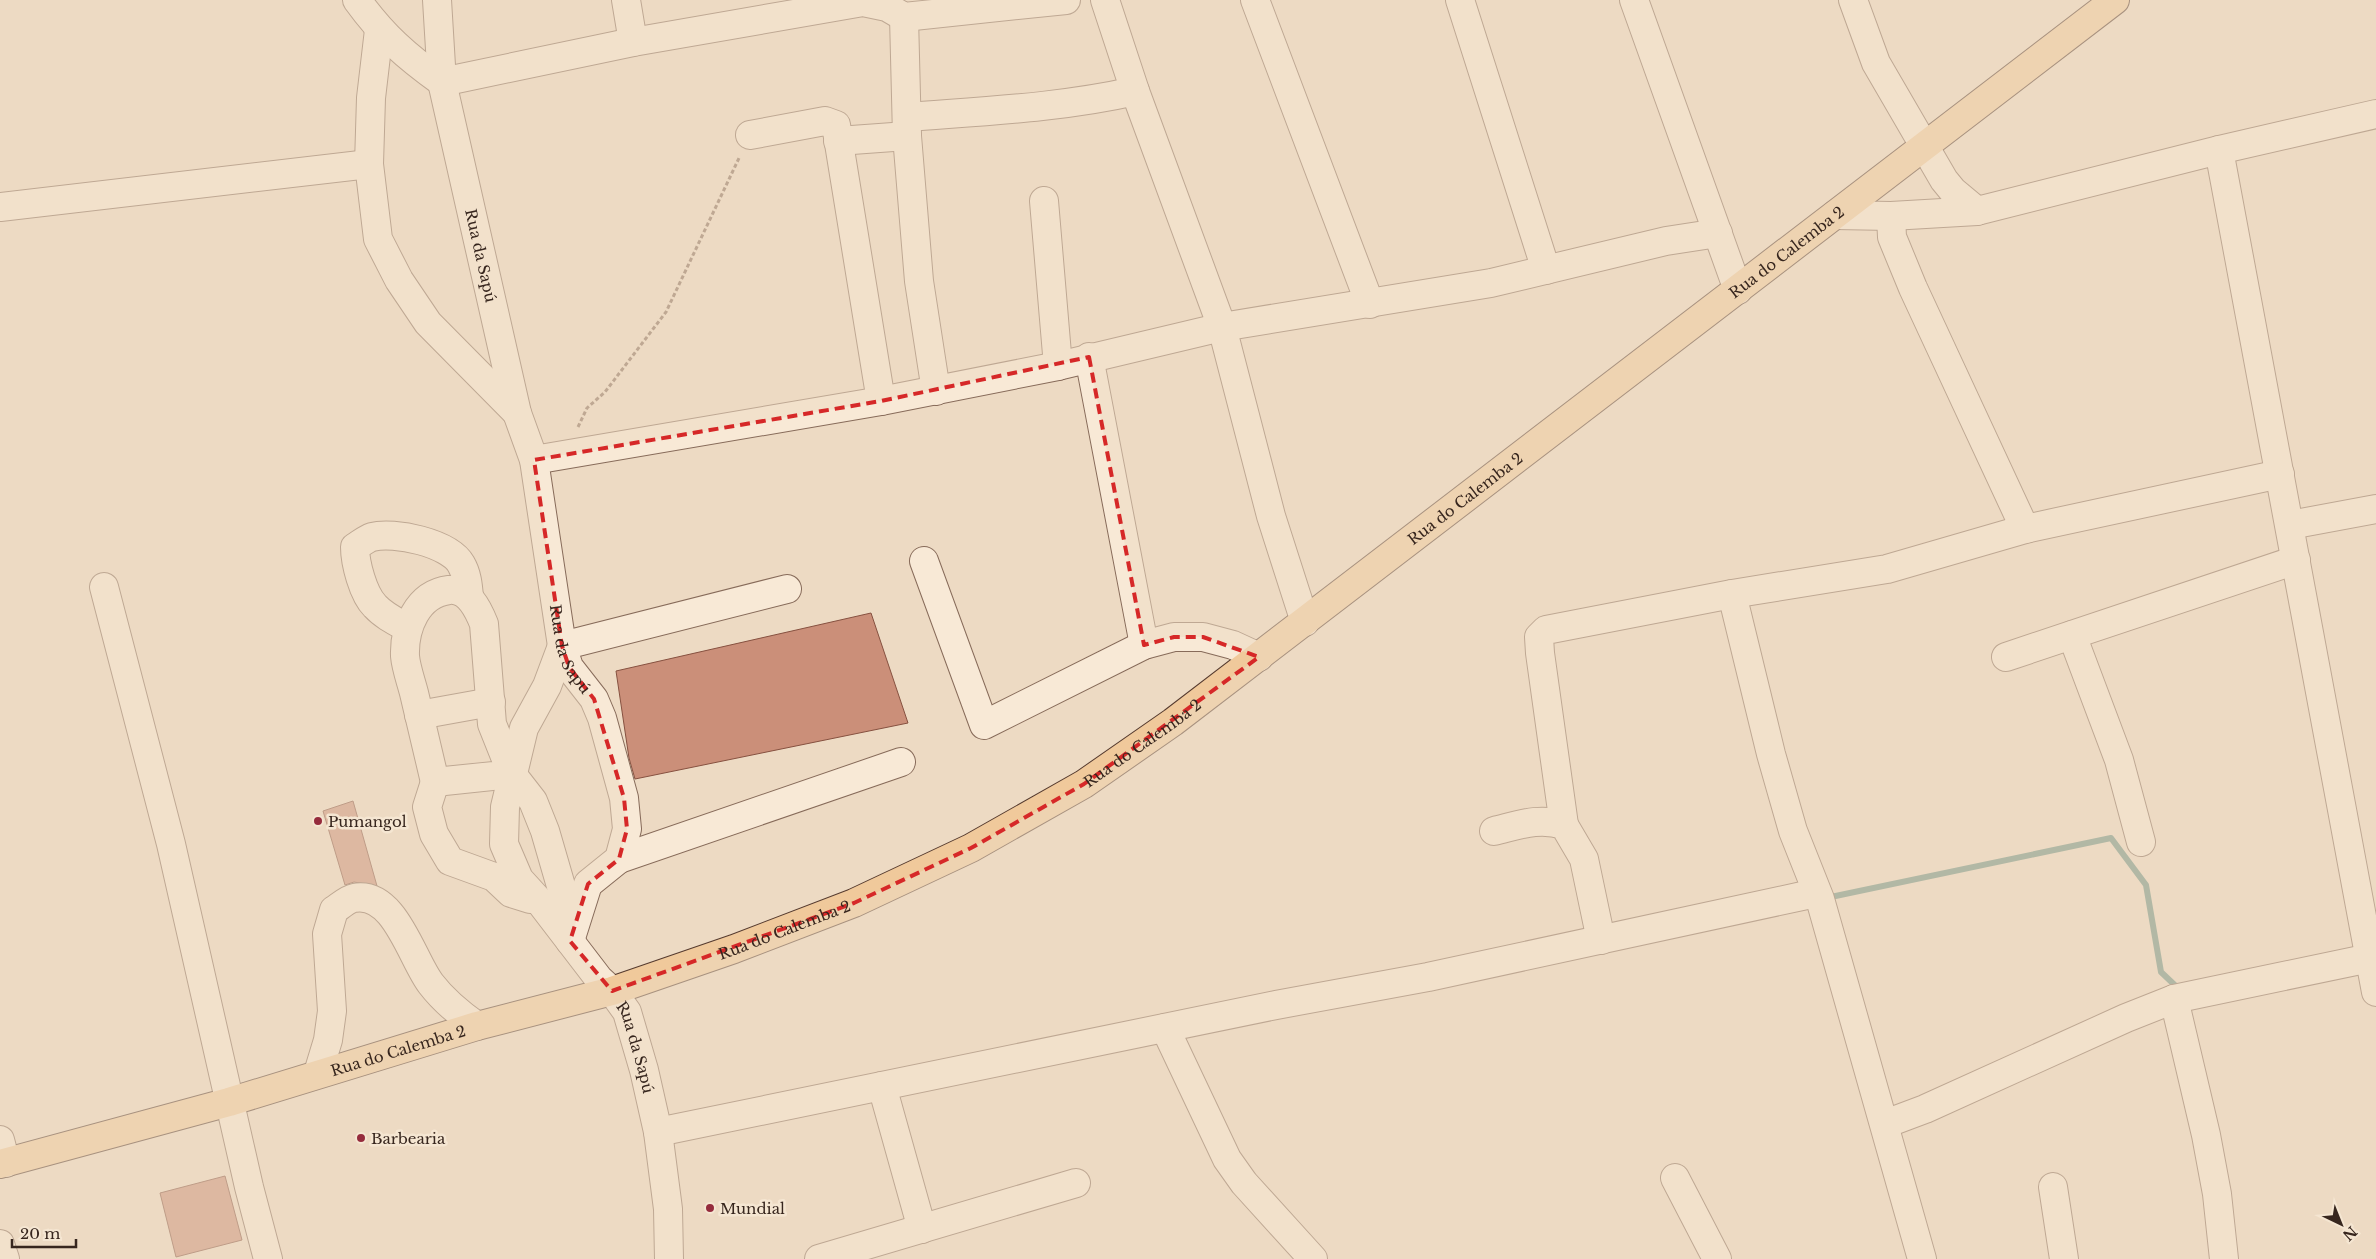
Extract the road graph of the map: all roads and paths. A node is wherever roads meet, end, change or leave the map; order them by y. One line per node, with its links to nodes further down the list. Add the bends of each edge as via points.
1 (357, 0): 14 (street)
2 (437, 0): 16 (street, Rua da Sapú)
3 (626, 0): 15 (street)
4 (1066, 0): 13 (street)
5 (1106, 0): 17 (street)
6 (1255, 0): 33 (street)
7 (1460, 0): 31 (street)
8 (1634, 0): 30 (street)
9 (1853, 0): 22 (street, via 1876,63)
10 (2115, 0): 22 (main road, Rua do Calemba 2)
11 (863, 1): 12 (street); 13 (street)
12 (784, 7): 15 (street)
13 (904, 17): 19 (street)
14 (379, 30): 16 (street, via 408,58); 24 (street, via 371,98)
15 (634, 42): 16 (street)
16 (442, 82): 39 (street, Rua da Sapú)
17 (1135, 91): 19 (street, via 1096,100); 34 (street)
18 (2376, 114): 23 (street)
19 (907, 126): 21 (street); 37 (street, via 919,281)
20 (750, 135): 21 (street, via 831,122 836,125); 40 (path, via 666,312 605,392 588,408)
21 (838, 141): 38 (street)
22 (1924, 146): 27 (street, via 1953,191); 28 (main road, Rua do Calemba 2)
23 (2220, 150): 27 (street); 42 (street)
24 (369, 164): 26 (street); 39 (street, via 378,238 399,280 428,323)
25 (1044, 201): 36 (street)
26 (0, 207)
27 (1977, 211): 29 (street)
28 (1835, 215): 29 (street); 32 (main road, Rua do Calemba 2)
29 (1890, 216): 45 (street, via 1892,237 1910,280)
30 (1718, 233): 31 (street, via 1657,243); 32 (street)
31 (1546, 270): 33 (street)
32 (1738, 290): 52 (main road, Rua do Calemba 2)
33 (1370, 304): 34 (street)
34 (1222, 327): 35 (street); 52 (street, via 1268,507)
35 (1089, 357): 36 (street); 55 (street)
36 (1058, 366): 37 (street)
37 (936, 391): 38 (street)
38 (881, 401): 41 (street)
39 (517, 414): 41 (street, Rua da Sapú)
40 (575, 432)
41 (534, 460): 56 (street, Rua da Sapú)
42 (2280, 474): 44 (street); 45 (street)
43 (2376, 509): 44 (street)
44 (2290, 525): 46 (street)
45 (2025, 529): 50 (street, via 1887,569)
46 (2296, 560): 54 (street); 73 (street)
47 (924, 561): 55 (street, via 984,725)
48 (104, 587): 81 (street, via 171,844)
49 (787, 589): 56 (street)
50 (1732, 594): 64 (street, via 1546,630 1539,637); 69 (street, via 1771,754)
51 (468, 597): 53 (street, via 456,589 441,591 420,604); 53 (street, via 467,578 460,562 446,549 427,542 390,536 372,537 355,546 355,563 373,605); 59 (street, via 484,624)
52 (1305, 622): 57 (main road, Rua do Calemba 2)
53 (408, 628): 60 (street, via 405,657)
54 (2072, 635): 58 (street); 66 (street, via 2119,760)
55 (1144, 645): 57 (street, via 1174,637 1203,637 1233,645)
56 (562, 646): 62 (street, Rua da Sapú, via 547,686 524,728); 67 (street, Rua da Sapú, via 569,667 594,699 602,718 624,798 627,829)
57 (1259, 657): 74 (main road, Rua do Calemba 2, via 1084,784 971,848 854,903)
58 (2006, 657)
59 (491, 702): 60 (street); 62 (street, via 492,724)
60 (419, 715): 63 (street)
61 (901, 762): 67 (street)
62 (512, 774): 63 (street); 70 (street, via 533,800 545,831); 70 (street, Rua da Sapú, via 505,808 504,844 518,879)
63 (435, 782): 70 (street, via 427,807 434,834 450,861 494,877 511,893)
64 (1564, 825): 65 (street, via 1549,820 1536,821); 72 (street, via 1584,859)
65 (1494, 831)
66 (2141, 842)
67 (619, 859): 68 (street)
68 (588, 884): 70 (street); 71 (street)
69 (1816, 893): 72 (street); 82 (street)
70 (552, 898): 71 (street, Rua da Sapú)
71 (570, 940): 74 (street, Rua da Sapú)
72 (1601, 940): 78 (street)
73 (2370, 958): 75 (street); 76 (street)
74 (612, 991): 77 (main road, Rua do Calemba 2); 83 (street, Rua da Sapú, via 627,1012)
75 (2376, 992)
76 (2174, 999): 82 (street); 98 (street, via 2206,1135)
77 (476, 1026): 79 (main road, Rua do Calemba 2); 79 (street, via 451,1007 430,983 390,913 375,899 353,898 334,910 327,934 332,1011)
78 (1165, 1028): 80 (street); 94 (street, via 1227,1159 1244,1184)
79 (318, 1073): 81 (main road, Rua do Calemba 2)
80 (882, 1086): 83 (street); 88 (street)
81 (229, 1102): 84 (main road, Rua do Calemba 2); 91 (street)
82 (1885, 1124): 96 (street)
83 (658, 1132): 92 (street, Rua da Sapú, via 668,1208)
84 (2, 1156)
85 (1675, 1178): 95 (street)
86 (1076, 1183): 88 (street)
87 (2053, 1187): 97 (street)
88 (922, 1229): 93 (street)
89 (0, 1244): 90 (street)
90 (4, 1259)
91 (268, 1259)
92 (669, 1259)
93 (819, 1259)
94 (1313, 1259)
95 (1718, 1259)
96 (1922, 1259)
97 (2064, 1259)
98 (2224, 1259)

